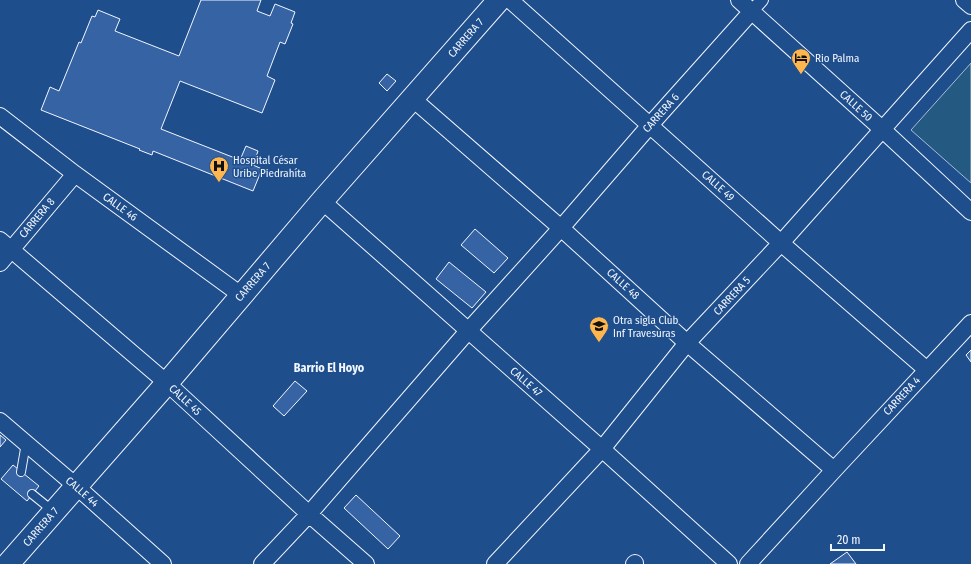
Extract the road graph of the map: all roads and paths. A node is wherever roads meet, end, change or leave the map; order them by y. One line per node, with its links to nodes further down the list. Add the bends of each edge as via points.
1 (499, 0): 8 (main road, CARRERA 7)
2 (510, 0): 10 (street, CALLE 49)
3 (739, 0): 5 (street, CALLE 50)
4 (964, 0): 6 (street)
5 (757, 6): 10 (street, CARRERA 6); 11 (street, CALLE 50)
6 (971, 6)
7 (971, 30): 11 (street, CARRERA 5)
8 (413, 98): 13 (main road, CARRERA 7); 15 (street, CALLE 48)
9 (0, 116): 12 (street, CALLE 46)
10 (650, 124): 15 (street, CARRERA 6); 16 (street, CALLE 49)
11 (883, 130): 14 (street, CALLE 50); 16 (street, CARRERA 5)
12 (75, 174): 17 (street, CARRERA 8); 19 (street, CALLE 46)
13 (322, 201): 19 (main road, CARRERA 7); 21 (street, CALLE 47)
14 (971, 212)
15 (561, 228): 21 (street, CARRERA 6); 22 (street, CALLE 48)
16 (781, 243): 22 (street, CARRERA 5); 23 (street, CALLE 49)
17 (6, 245): 18 (street, CARRERA 8); 24 (street, CALLE 45)
18 (0, 263)
19 (241, 295): 24 (main road, CARRERA 7)
20 (971, 323): 23 (street, CARRERA 4)
21 (468, 331): 27 (street, CALLE 47); 33 (street, CARRERA 6)
22 (687, 343): 27 (street, CARRERA 5); 28 (street, CALLE 48)
23 (927, 370): 28 (street, CARRERA 4)
24 (168, 383): 30 (main road, CARRERA 7); 33 (street, CALLE 45)
25 (0, 421): 26 (street, CALLE 44)
26 (26, 443): 29 (lane); 30 (street, CALLE 44)
27 (602, 449): 38 (street, CARRERA 5); 39 (street, CALLE 47)
28 (834, 470): 40 (street, CARRERA 4)
29 (21, 472)
30 (76, 486): 32 (main road, CARRERA 7); 35 (street, CALLE 44)
31 (32, 494): 32 (lane)
32 (54, 512): 34 (main road, CARRERA 7)
33 (309, 514): 36 (street, CARRERA 6); 37 (street, CALLE 45)
34 (8, 564)
35 (163, 564)
36 (262, 564)
37 (366, 564)
38 (495, 564)
39 (729, 564)
40 (748, 564)

